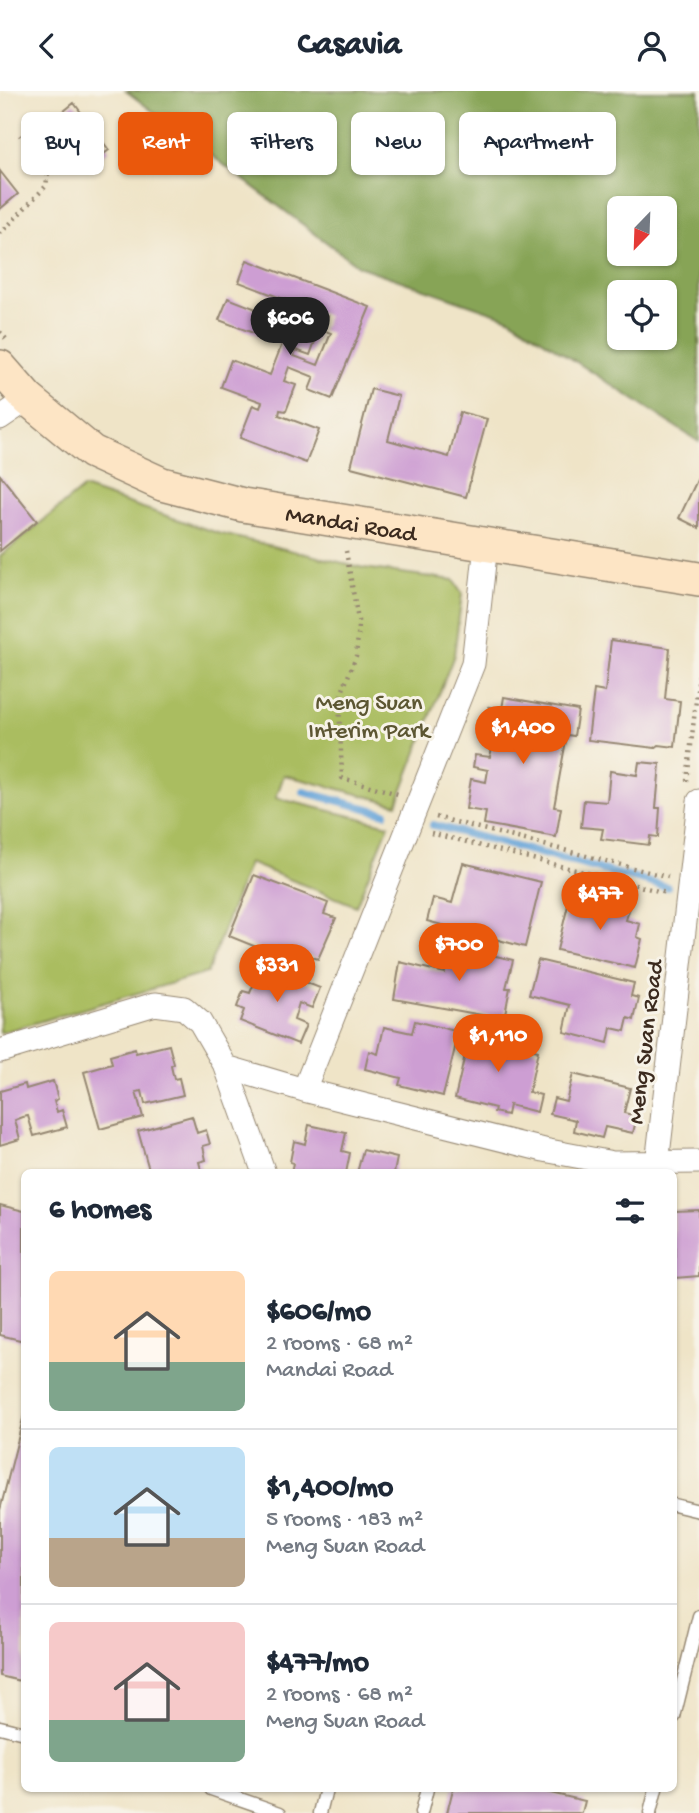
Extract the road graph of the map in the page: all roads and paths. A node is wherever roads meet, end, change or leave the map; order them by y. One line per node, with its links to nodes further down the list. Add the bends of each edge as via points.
1 (20, 135): 2 (path, via 48,173 46,186)
2 (0, 234)
3 (0, 367): 4 (main road, Mandai Road)
4 (28, 399): 5 (street); 6 (main road, Mandai Road, via 92,452 162,484 243,505)
5 (0, 418)
6 (486, 545): 10 (main road, Mandai Road); 19 (street, via 473,664)
7 (333, 549): 8 (path)
8 (346, 551): 9 (path); 11 (path, via 359,626 356,656 339,700 342,778)
9 (359, 554)
10 (699, 579)
11 (404, 796)
12 (699, 801): 21 (street, Meng Suan Road)
13 (429, 815): 15 (path)
14 (423, 831): 16 (path)
15 (676, 879)
16 (674, 895)
17 (0, 1051): 18 (street, via 155,1004 184,1008 200,1022)
18 (226, 1067): 19 (street); 22 (street)
19 (304, 1090): 21 (street, via 544,1150 613,1163)
20 (699, 1163): 21 (street)
21 (657, 1164)
22 (263, 1169)
23 (677, 1506): 24 (lane)
24 (699, 1511)
25 (699, 1616): 26 (lane)
26 (677, 1705)
27 (0, 1727): 28 (lane)
28 (21, 1732)
29 (220, 1792): 33 (lane)
30 (325, 1792): 34 (lane)
31 (426, 1792): 35 (lane)
32 (655, 1792): 36 (lane)
33 (280, 1813)
34 (320, 1813)
35 (421, 1813)
36 (650, 1813)

